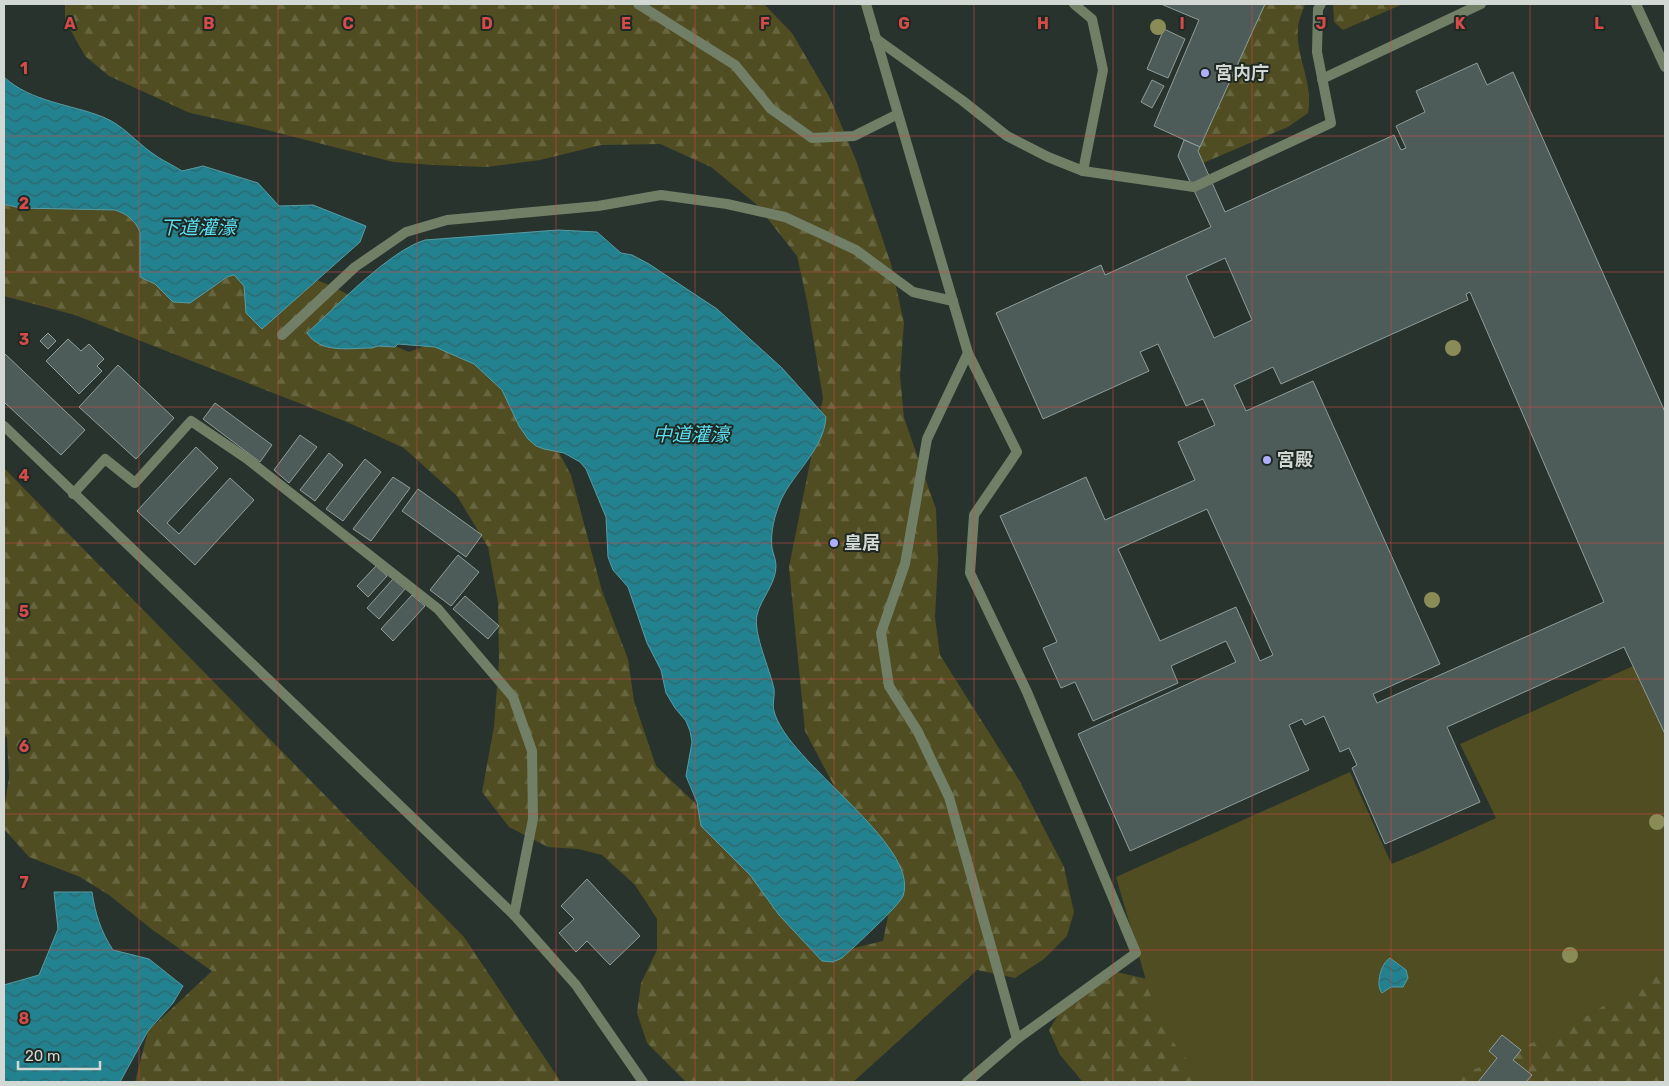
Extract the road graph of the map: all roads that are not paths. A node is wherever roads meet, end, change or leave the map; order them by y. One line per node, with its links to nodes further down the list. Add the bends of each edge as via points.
1 (638, 4): 10 (lane, via 735,65 771,109 812,138 854,136)
2 (866, 4): 7 (lane)
3 (1074, 4): 11 (lane, via 1092,20 1103,70)
4 (1321, 4): 9 (lane, via 1316,42)
5 (1481, 4): 9 (lane)
6 (1636, 4): 8 (lane)
7 (875, 38): 10 (lane); 11 (lane, via 1007,136)
8 (1665, 67)
9 (1322, 79): 11 (lane, via 1331,123 1194,187)
10 (898, 114): 12 (lane)
11 (1084, 171)
12 (953, 301): 13 (lane, via 914,292 856,250 785,217 661,195 598,206 447,220 406,232 355,267); 14 (lane)
13 (282, 335)
14 (968, 354): 18 (lane, via 927,439 905,564 881,633 889,686 918,732 949,797); 18 (lane, via 1017,452 974,515 970,573 1027,692 1136,953)
15 (4, 426): 16 (lane)
16 (72, 494): 17 (lane); 17 (lane, via 105,459 135,483 191,421 246,458 438,609 513,697 532,752 534,819)
17 (514, 915): 19 (lane, via 576,985)
18 (1016, 1039): 20 (lane)
19 (643, 1082)
20 (967, 1082)

